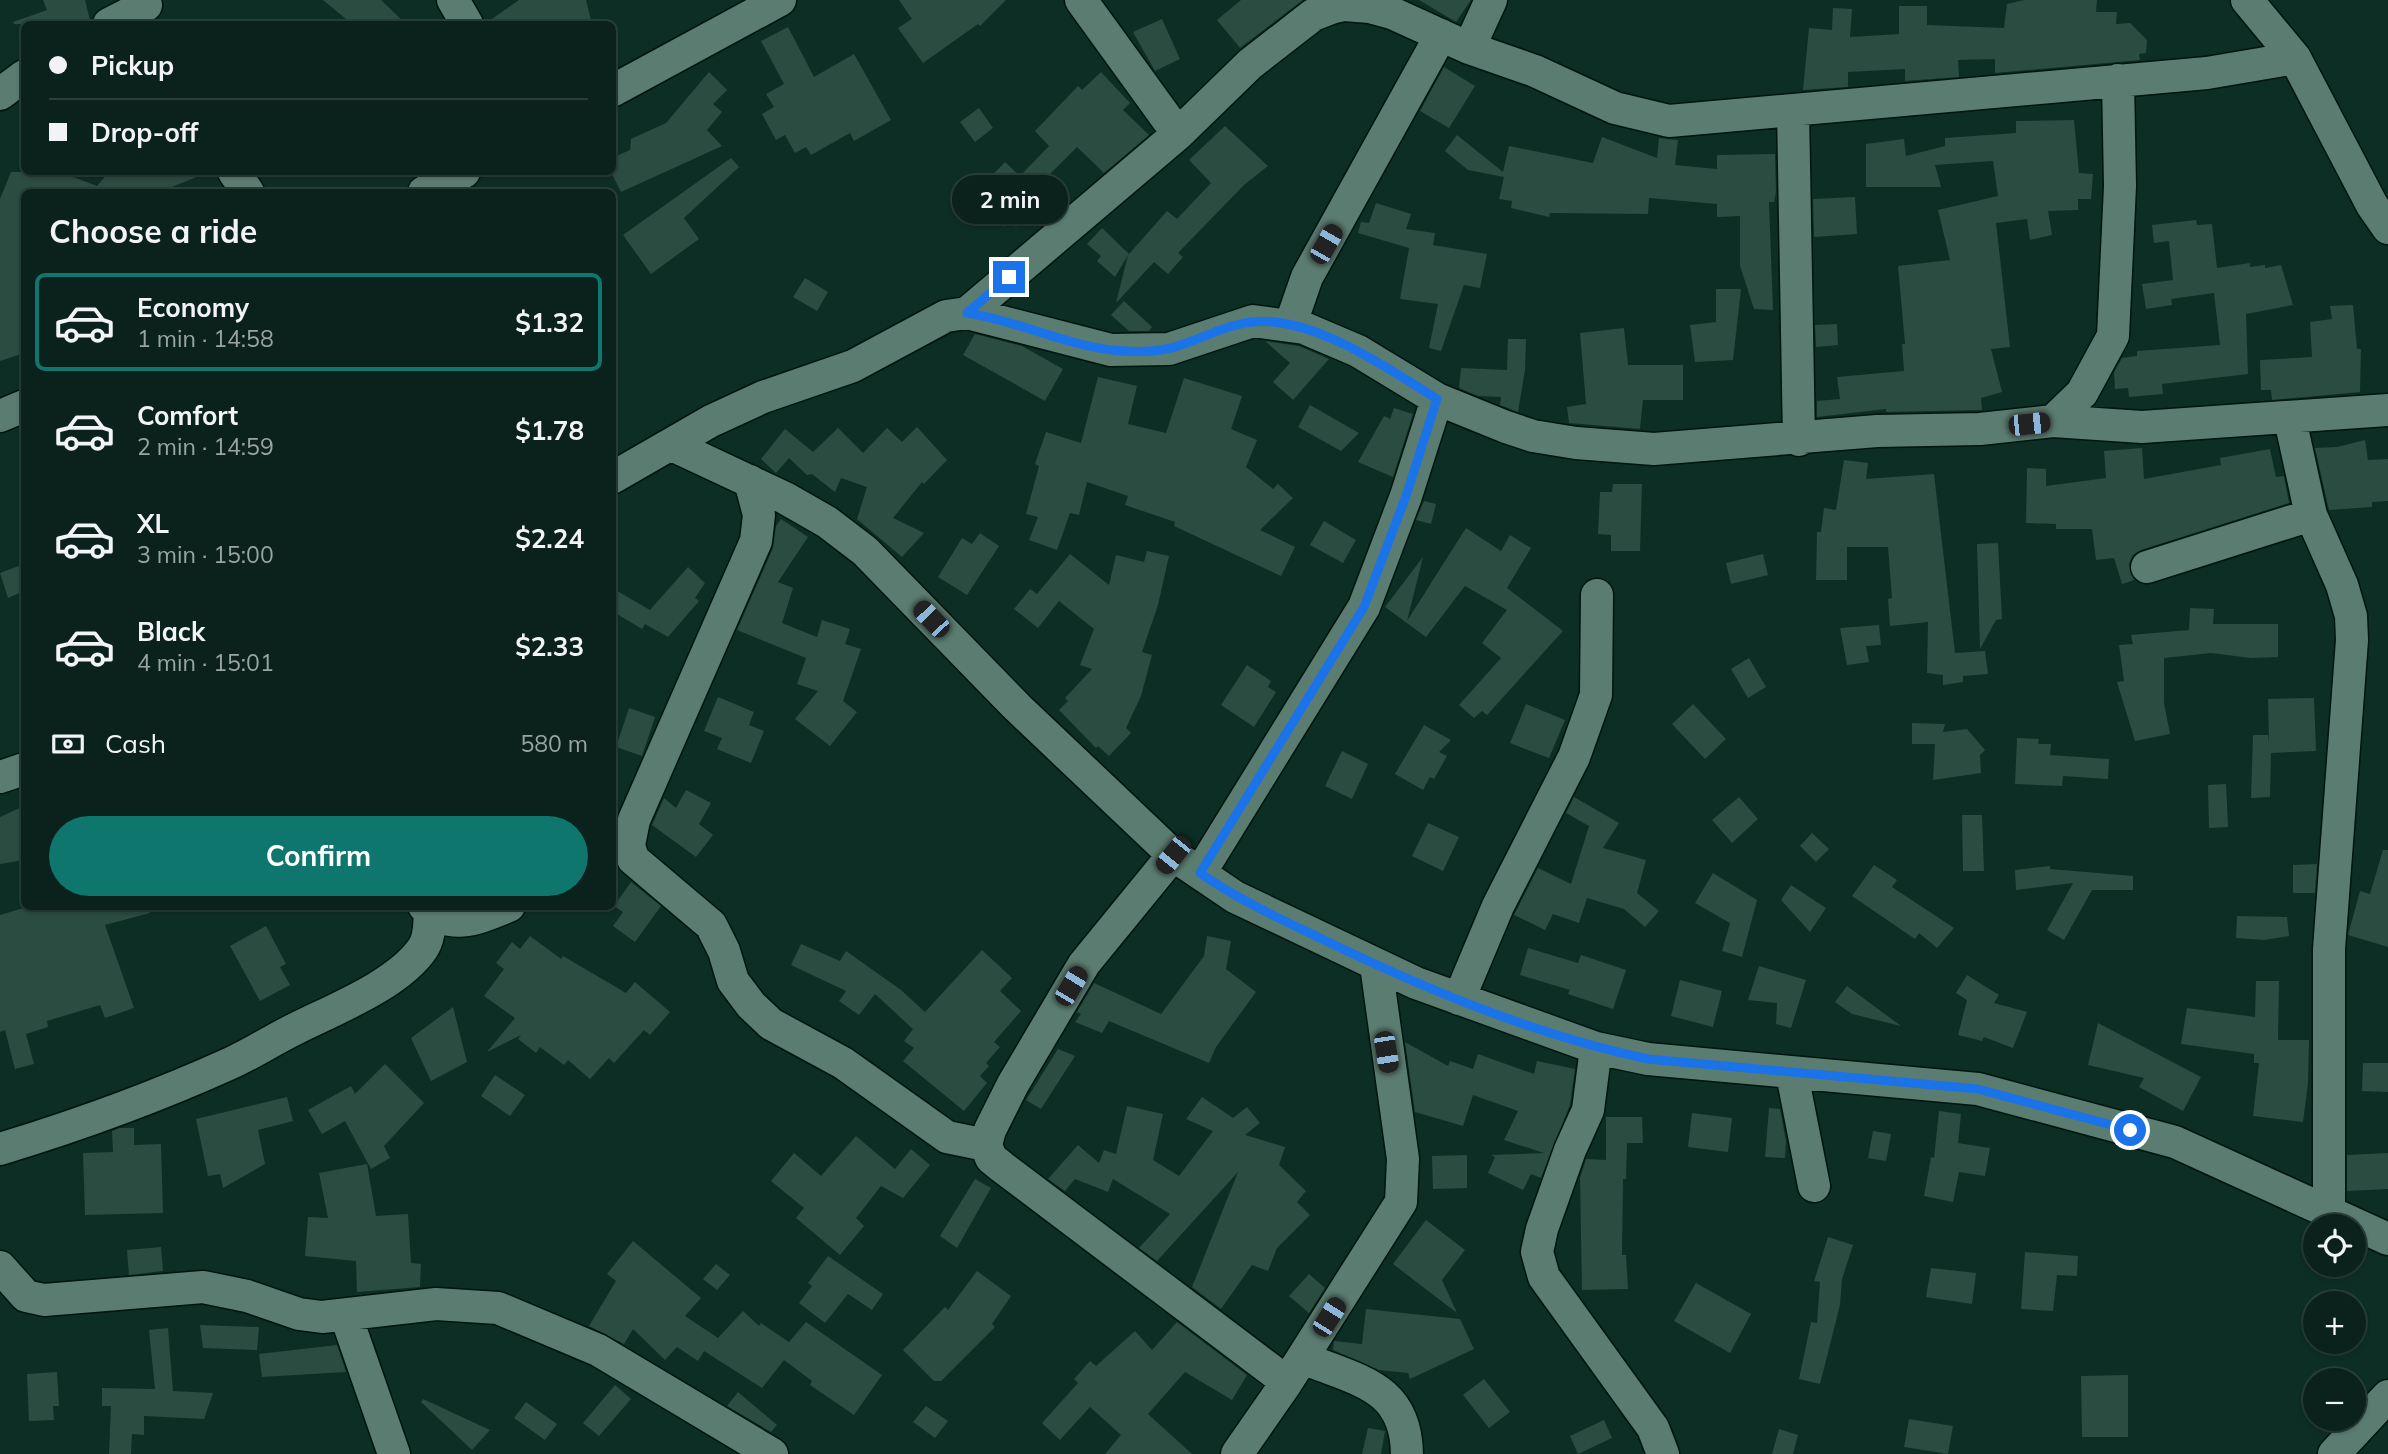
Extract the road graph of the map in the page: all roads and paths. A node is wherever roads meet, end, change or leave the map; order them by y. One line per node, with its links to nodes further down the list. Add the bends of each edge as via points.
1 (453, 0): 8 (street)
2 (780, 0): 13 (street)
3 (1081, 0): 16 (street)
4 (1491, 0): 9 (street)
5 (2247, 0): 10 (street)
6 (149, 10): 7 (street)
7 (118, 21)
8 (465, 21)
9 (1455, 41): 15 (street, via 1642,117 1669,121); 16 (street, via 1370,7 1331,8 1313,15 1258,57); 21 (street, via 1307,276)
10 (2295, 58): 12 (street, via 2207,73); 19 (street)
11 (21, 78): 14 (street)
12 (2118, 80): 15 (street); 27 (street, via 2120,186 2113,336 2082,393)
13 (616, 89)
14 (0, 94)
15 (1793, 111): 28 (street)
16 (1178, 134): 20 (street)
17 (459, 175): 18 (street)
18 (435, 189)
19 (2388, 228)
20 (967, 313): 21 (street, via 1111,350 1169,349 1253,321); 29 (street, via 946,316 853,366 763,397)
21 (1290, 326): 22 (street, via 1358,351)
22 (1437, 399): 28 (street, via 1533,436 1576,443 1654,449); 39 (street, via 1364,607)
23 (21, 408): 25 (street)
24 (2388, 410): 26 (street)
25 (0, 416)
26 (2290, 419): 27 (street, via 2142,427); 32 (street)
27 (2053, 421): 28 (street)
28 (1799, 440)
29 (672, 445): 30 (street); 31 (street)
30 (616, 473)
31 (750, 481): 37 (street, via 827,522 865,551 1017,707); 38 (street, via 759,515 756,541 634,820)
32 (2311, 515): 33 (street); 50 (street, via 2342,585 2352,640 2329,949)
33 (2147, 567)
34 (1597, 595): 44 (street, via 1596,695 1574,757 1497,906)
35 (21, 770): 36 (street)
36 (0, 777)
37 (1173, 855): 39 (street); 47 (street, via 1084,964 1013,1084)
38 (623, 863): 47 (street, via 711,925 733,981 771,1024 843,1063 947,1137)
39 (1200, 873): 43 (street, via 1235,897)
40 (427, 910): 48 (street, via 429,933 423,948 389,978 350,1002 234,1062 166,1091)
41 (429, 910): 42 (street, via 447,921 468,922)
42 (499, 910)
43 (1376, 965): 44 (street); 54 (street, via 1403,1188 1394,1215)
44 (1460, 999): 45 (street)
45 (1596, 1048): 46 (street, via 1648,1059); 60 (street, via 1588,1110 1565,1163 1537,1252 1544,1277 1653,1428)
46 (1792, 1074): 49 (street); 50 (street, via 1978,1089 2175,1142)
47 (986, 1145): 54 (street, via 991,1158 1002,1167)
48 (0, 1149)
49 (1814, 1186)
50 (2329, 1211): 51 (street)
51 (2388, 1239)
52 (0, 1267): 53 (street, via 26,1296 44,1300 203,1287 299,1314)
53 (346, 1316): 56 (street); 57 (street, via 436,1304 498,1308 598,1350)
54 (1295, 1370): 58 (street); 59 (street, via 1378,1390 1395,1404 1403,1420)
55 (2388, 1395): 61 (street)
56 (394, 1454)
57 (772, 1454)
58 (1237, 1454)
59 (1408, 1454)
60 (1662, 1454)
61 (2334, 1454)

